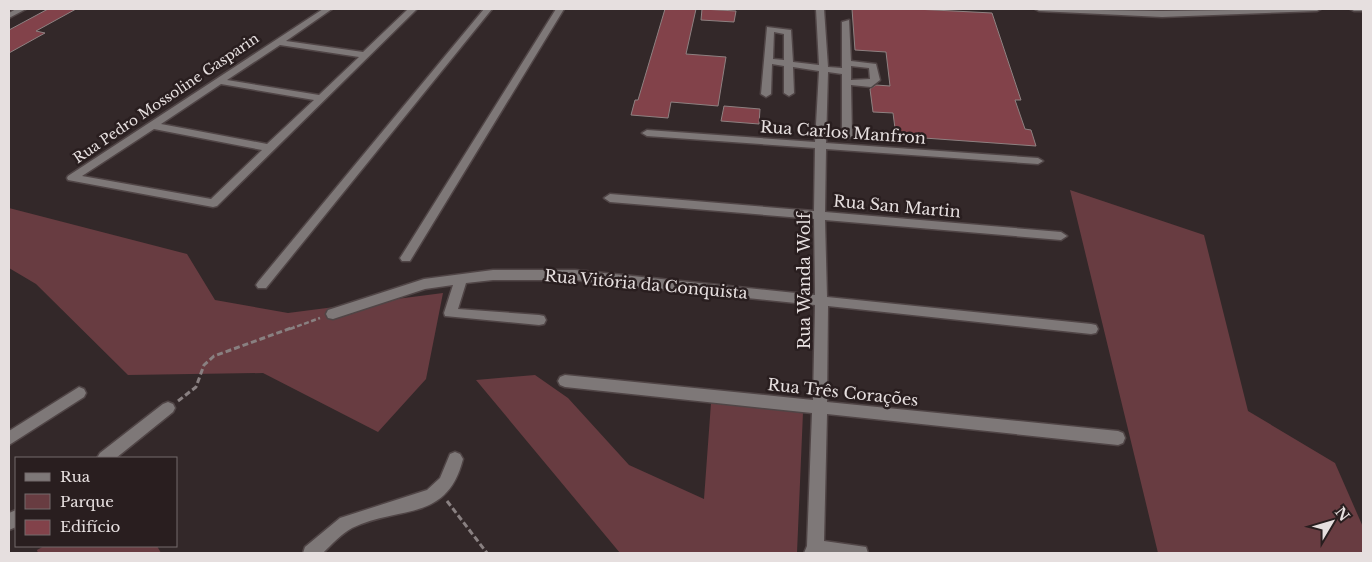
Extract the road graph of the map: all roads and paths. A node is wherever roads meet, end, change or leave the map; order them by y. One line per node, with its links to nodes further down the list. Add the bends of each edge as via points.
1 (22, 9): 11 (street)
2 (328, 9): 13 (street, Rua Pedro Mossoline Gasparin)
3 (410, 9): 14 (street, Rua Pedro Mossoline Gasparin)
4 (488, 9): 35 (street)
5 (560, 9): 33 (street)
6 (820, 9): 18 (street, Rua Wanda Wolf)
7 (1039, 9): 8 (street, via 1162,14)
8 (1317, 9)
9 (1354, 9): 10 (street)
10 (1363, 9)
11 (9, 16)
12 (846, 22): 17 (street)
13 (278, 42): 14 (street); 19 (street, Rua Pedro Mossoline Gasparin)
14 (365, 55): 23 (street, Rua Pedro Mossoline Gasparin)
15 (768, 61): 16 (street); 16 (street, via 770,29 788,32); 22 (street)
16 (790, 64): 18 (street); 21 (street)
17 (847, 67): 18 (street); 20 (street); 20 (street, via 874,66 876,80 871,84)
18 (824, 69): 27 (street, Rua Wanda Wolf)
19 (218, 81): 23 (street); 24 (street, Rua Pedro Mossoline Gasparin)
20 (847, 82): 26 (street)
21 (790, 93)
22 (766, 94)
23 (320, 98): 28 (street, Rua Pedro Mossoline Gasparin)
24 (151, 126): 28 (street); 28 (street, Rua Pedro Mossoline Gasparin, via 72,178 213,203)
25 (646, 134): 27 (street, Rua Carlos Manfron)
26 (847, 136)
27 (821, 146): 29 (street, Rua Carlos Manfron); 31 (street, Rua Wanda Wolf)
28 (269, 148)
29 (1038, 161)
30 (610, 198): 31 (street, Rua San Martin)
31 (820, 216): 32 (street, Rua San Martin); 36 (street, Rua Wanda Wolf)
32 (1061, 236)
33 (406, 258)
34 (461, 278): 36 (street, Rua Vitória da Conquista, via 575,275); 37 (street, Rua Vitória da Conquista, via 424,284); 38 (street, via 450,314)
35 (262, 285)
36 (820, 300): 39 (street, Rua Vitória da Conquista); 42 (street, Rua Wanda Wolf, via 822,348)
37 (333, 314): 43 (path, via 214,356 204,365 196,386)
38 (539, 320)
39 (1091, 329)
40 (565, 381): 42 (street, Rua Três Corações)
41 (80, 393): 45 (street)
42 (818, 407): 44 (street, Rua Três Corações); 49 (street, Rua Wanda Wolf)
43 (168, 408): 46 (street)
44 (1118, 438)
45 (9, 439)
46 (106, 457)
47 (455, 459): 48 (street, via 450,477)
48 (440, 491): 50 (street, via 425,499 345,523); 51 (path)
49 (814, 550): 52 (street)
50 (310, 553)
51 (487, 553)
52 (860, 553)

